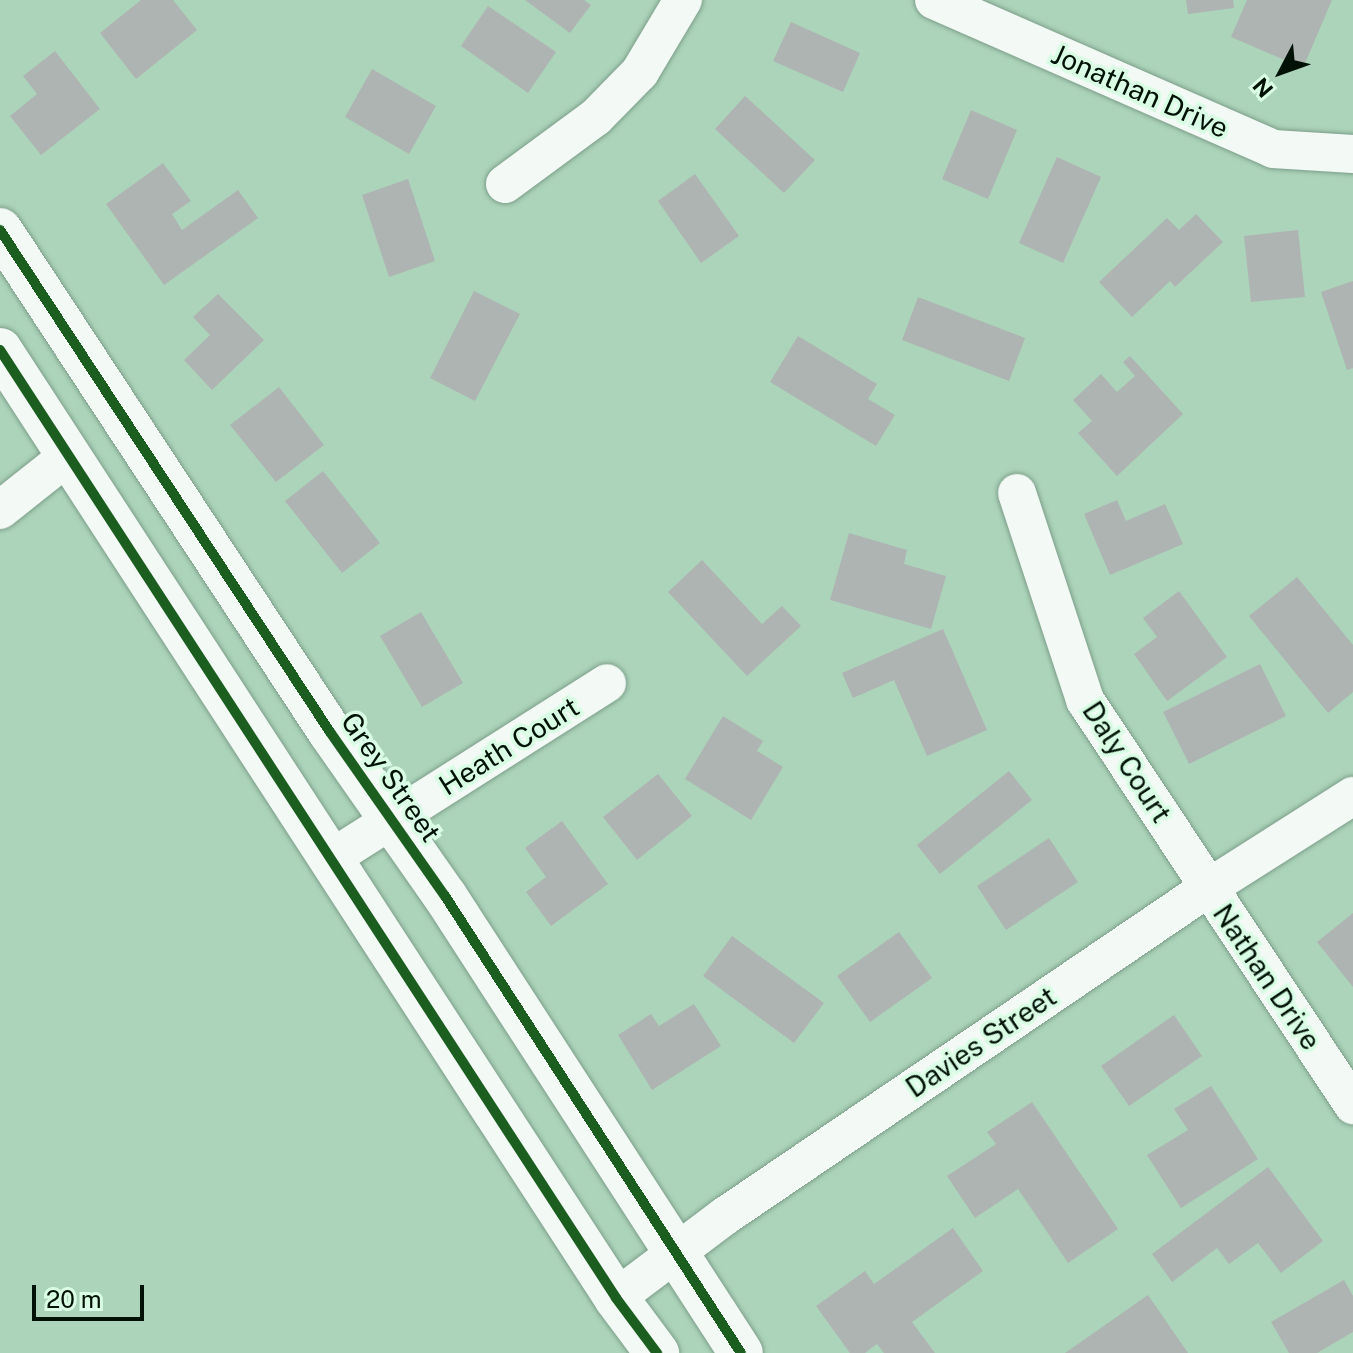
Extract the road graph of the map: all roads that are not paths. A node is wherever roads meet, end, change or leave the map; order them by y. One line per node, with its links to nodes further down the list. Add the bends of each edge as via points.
1 (683, 0): 4 (street, via 640,72 596,117)
2 (934, 0): 3 (street, Jonathan Drive, via 1273,149)
3 (1353, 154)
4 (505, 184)
5 (0, 230): 7 (street, Grey Street)
6 (0, 350): 8 (street)
7 (125, 423): 8 (street); 13 (street, Grey Street)
8 (68, 456): 10 (street); 14 (street)
9 (1017, 493): 15 (street, Daly Court, via 1085,700)
10 (0, 510)
11 (607, 683): 13 (street, Heath Court)
12 (1353, 796): 15 (street, Davies Street)
13 (392, 817): 14 (street, Heath Court); 17 (street, Grey Street)
14 (330, 859): 18 (street)
15 (1208, 888): 16 (street, Nathan Drive); 17 (street, Davies Street)
16 (1353, 1105)
17 (674, 1252): 18 (street, Davies Street); 20 (street, Grey Street)
18 (616, 1298): 19 (street)
19 (657, 1353)
20 (741, 1353)

